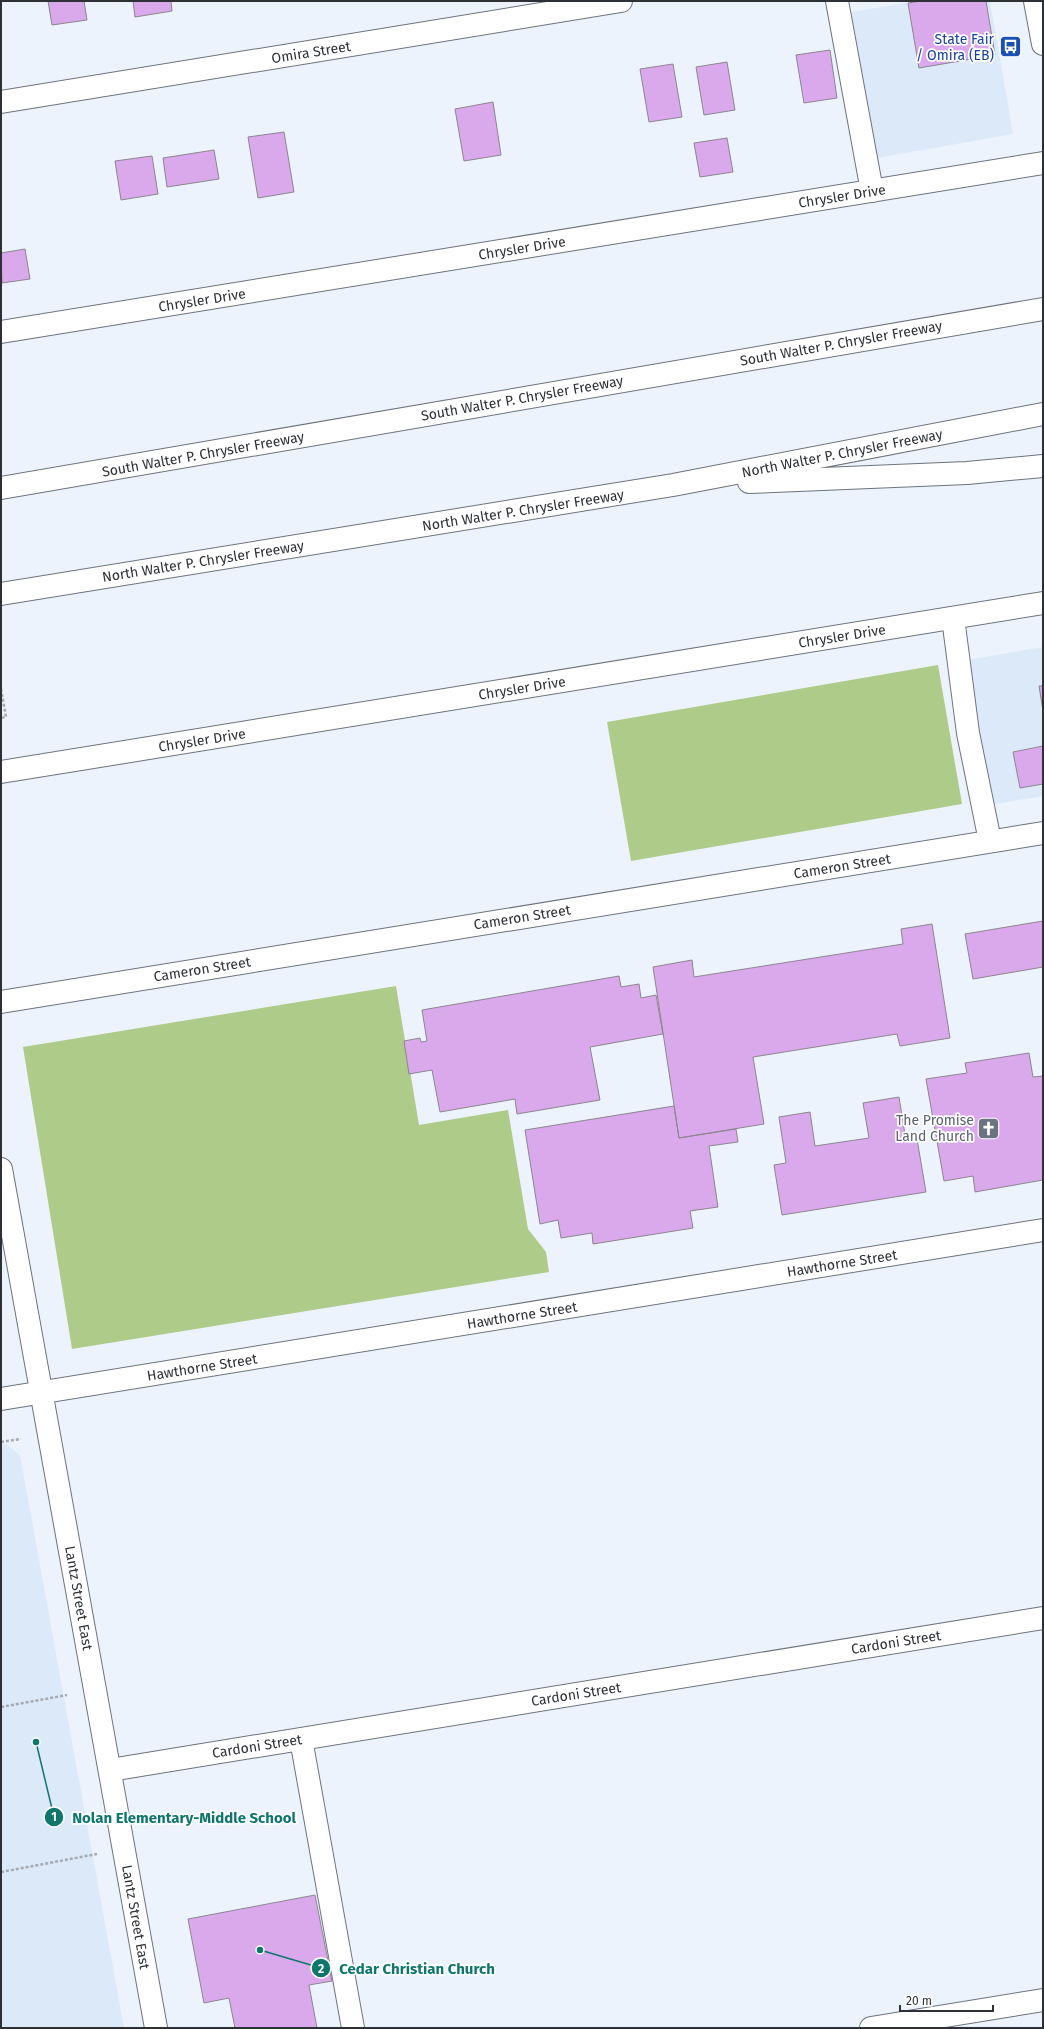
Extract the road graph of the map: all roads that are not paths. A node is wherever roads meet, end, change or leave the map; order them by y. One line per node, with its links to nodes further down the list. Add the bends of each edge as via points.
1 (621, 1): 5 (main road, Omira Street)
2 (837, 1): 7 (main road)
3 (1035, 1): 4 (main road)
4 (1043, 44)
5 (1, 102)
6 (1043, 163): 7 (main road, Chrysler Drive)
7 (872, 191): 9 (main road, Chrysler Drive)
8 (1039, 308): 13 (main road, South Walter P. Chrysler Freeway)
9 (1, 332)
10 (1043, 414): 12 (main road, North Walter P. Chrysler Freeway)
11 (1043, 466): 12 (main road, via 967,473)
12 (673, 486): 14 (main road, North Walter P. Chrysler Freeway)
13 (1, 488)
14 (1, 594)
15 (1043, 603): 16 (main road, Chrysler Drive)
16 (953, 618): 17 (main road, Chrysler Drive); 19 (main road, via 968,733)
17 (1, 772)
18 (1043, 833): 19 (main road, Cameron Street)
19 (990, 841): 20 (main road, Cameron Street)
20 (1, 1002)
21 (1, 1169): 22 (main road, Lantz Street East)
22 (5, 1211): 24 (main road, Lantz Street East)
23 (1043, 1230): 24 (main road, Hawthorne Street)
24 (42, 1392): 25 (main road, Hawthorne Street); 28 (main road, Lantz Street East)
25 (1, 1399)
26 (1043, 1618): 27 (main road, Cardoni Street)
27 (301, 1739): 28 (main road, Cardoni Street); 31 (main road)
28 (110, 1770): 30 (main road, Lantz Street East)
29 (1043, 2000): 32 (main road)
30 (156, 2028)
31 (353, 2028)
32 (871, 2028)

